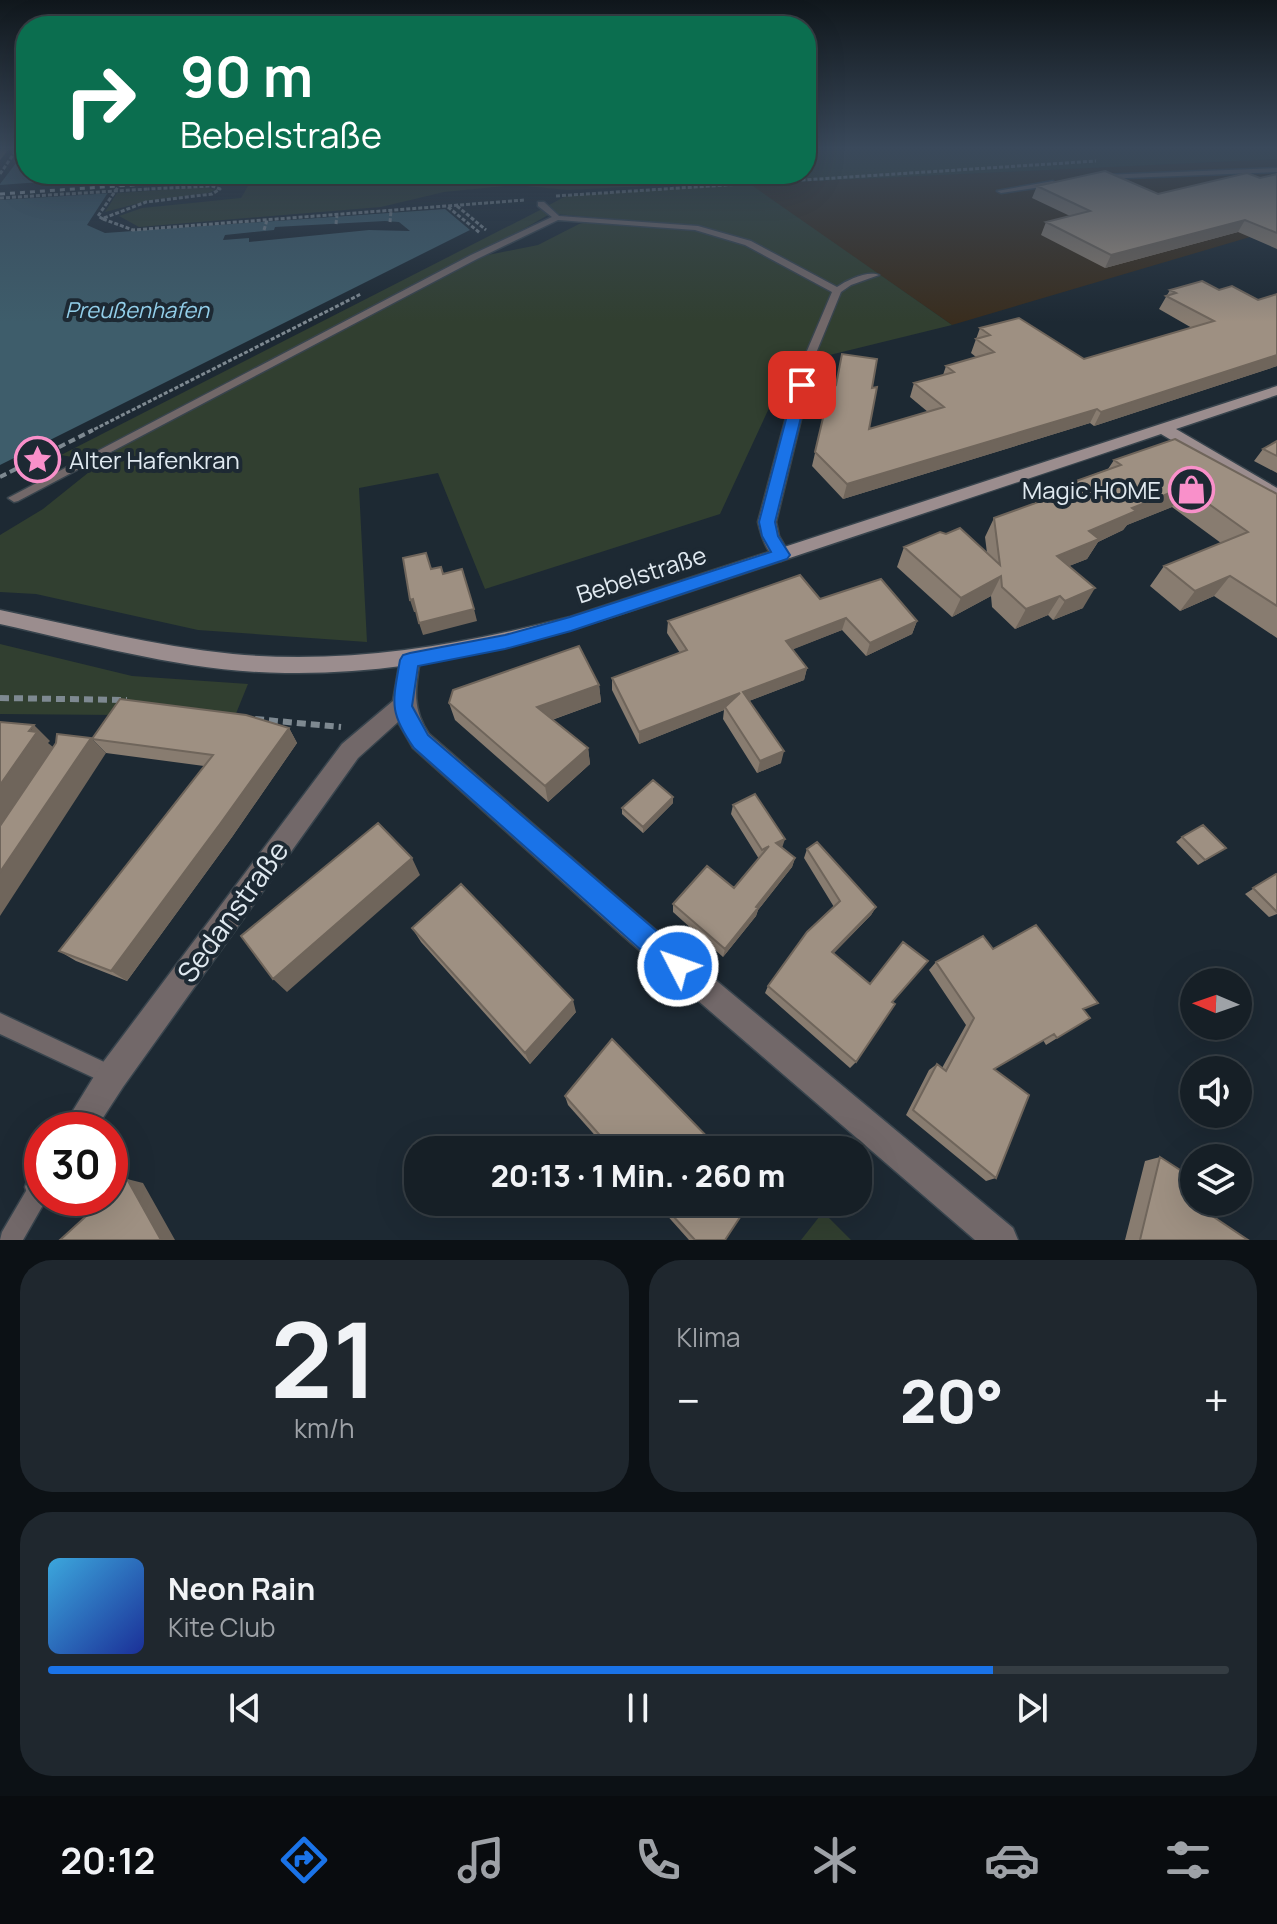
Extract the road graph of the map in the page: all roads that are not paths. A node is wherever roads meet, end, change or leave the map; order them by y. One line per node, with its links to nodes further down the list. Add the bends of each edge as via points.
1 (544, 207): 2 (lane)
2 (557, 218): 4 (lane, via 695,228 748,243); 9 (lane)
3 (875, 275): 4 (lane)
4 (837, 291): 5 (lane)
5 (809, 358): 10 (street, via 767,522)
6 (1277, 390): 7 (main road, Bebelstraße)
7 (1163, 428): 8 (main road); 10 (main road, Bebelstraße)
8 (1277, 496)
9 (14, 498)
10 (781, 555): 12 (main road, Bebelstraße, via 558,628)
11 (0, 617): 12 (main road, Bebelstraße, via 185,656 313,665)
12 (410, 660): 13 (street)
13 (402, 706): 15 (street, Sedanstraße, via 350,751); 19 (street, via 421,741)
14 (0, 1023): 15 (lane)
15 (112, 1076): 16 (street, Sedanstraße)
16 (89, 1112)
17 (24, 1216): 18 (lane)
18 (10, 1240)
19 (1001, 1240)

